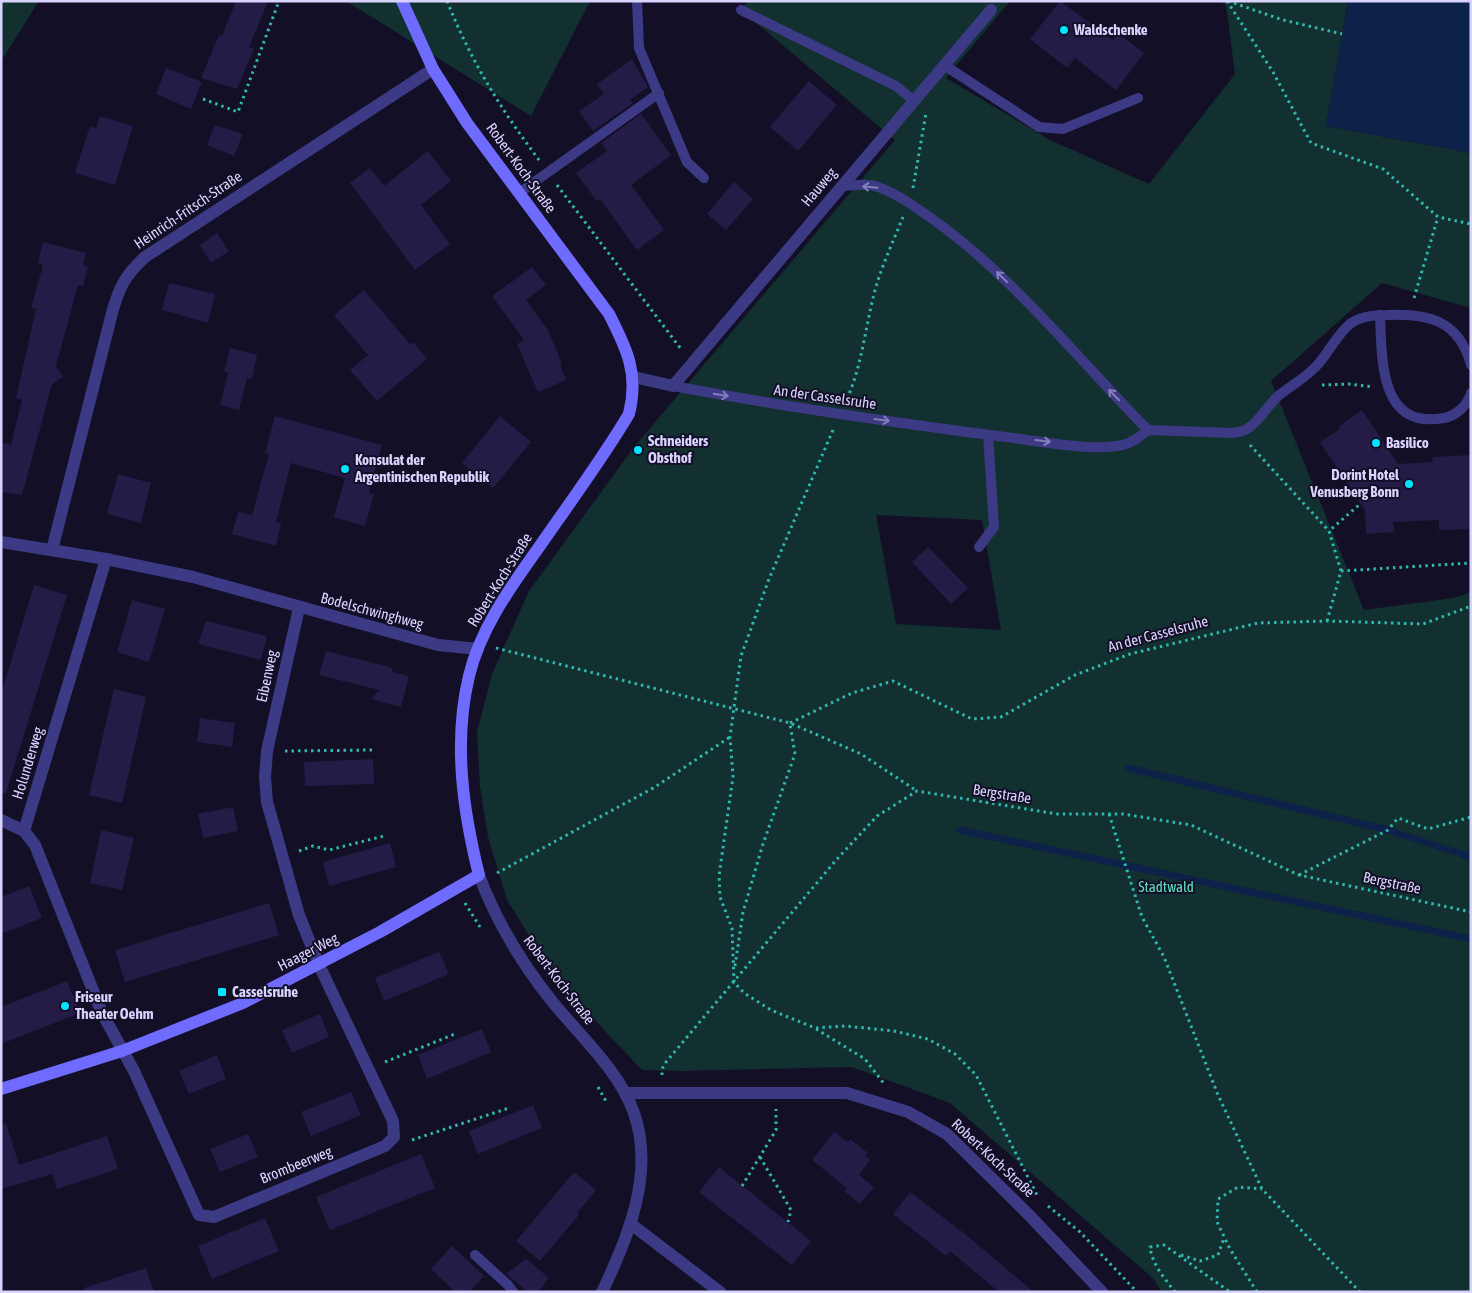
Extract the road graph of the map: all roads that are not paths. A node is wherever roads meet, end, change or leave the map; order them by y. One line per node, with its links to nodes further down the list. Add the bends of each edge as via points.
1 (402, 1): 6 (street, Robert-Koch-Straße)
2 (637, 1): 7 (lane, via 639,48)
3 (741, 10): 9 (lane, via 896,86)
4 (991, 10): 5 (street, Hauweg)
5 (944, 65): 8 (lane, via 1039,127 1062,130); 9 (street, Hauweg)
6 (433, 69): 12 (street, Robert-Koch-Straße, via 467,123); 22 (street, Heinrich-Fritsch-Straße, via 145,257 130,270 119,289 112,313)
7 (659, 93): 10 (lane, via 687,162); 12 (lane)
8 (1138, 98)
9 (913, 100): 11 (street, Hauweg)
10 (704, 178)
11 (841, 186): 16 (street, Hauweg); 18 (lane, one-way to 11, via 1000,275 948,230 910,203 875,186)
12 (519, 193): 15 (street, Robert-Koch-Straße, via 608,314 620,336)
13 (1380, 315): 14 (lane, via 1410,313 1428,316 1445,325 1468,353); 17 (lane, via 1382,364 1388,388 1400,410 1424,419 1446,418 1460,411); 18 (lane, via 1351,323 1318,364 1278,397 1246,431)
14 (1471, 365)
15 (634, 377): 16 (street); 25 (street, Robert-Koch-Straße, via 629,414 490,622)
16 (673, 386): 19 (lane, An der Casselsruhe, one-way to 19)
17 (1471, 393)
18 (1148, 430): 19 (lane, An der Casselsruhe, one-way to 18, via 1108,447 1124,445)
19 (988, 435): 21 (lane, via 994,527)
20 (1, 542): 22 (street, Bodelschwinghweg)
21 (979, 547)
22 (52, 550): 23 (street, Bodelschwinghweg)
23 (106, 558): 24 (street, Bodelschwinghweg, via 193,577); 27 (street, Holunderweg)
24 (299, 608): 25 (street, Bodelschwinghweg, via 438,645); 29 (street, Eibenweg, via 267,750 265,777 267,802 281,856)
25 (478, 649): 28 (street, Robert-Koch-Straße, via 469,676 462,726 462,775 467,828)
26 (1, 820): 27 (street)
27 (24, 831): 30 (street, via 35,845 102,1013)
28 (479, 875): 29 (street, Haager Weg); 32 (street, Robert-Koch-Straße, via 496,917 520,958)
29 (319, 965): 30 (street, Haager Weg, via 243,1003); 30 (street, Brombeerweg, via 393,1121 394,1137 385,1146 214,1216 199,1215)
30 (122, 1051): 31 (street, Haager Weg)
31 (1, 1088)
32 (626, 1093): 33 (street, via 635,1114 641,1158); 38 (street, Robert-Koch-Straße, via 847,1094 923,1119 947,1134)
33 (631, 1224): 36 (street); 37 (street)
34 (475, 1255): 35 (lane)
35 (513, 1292)
36 (602, 1292)
37 (720, 1292)
38 (1102, 1292)

